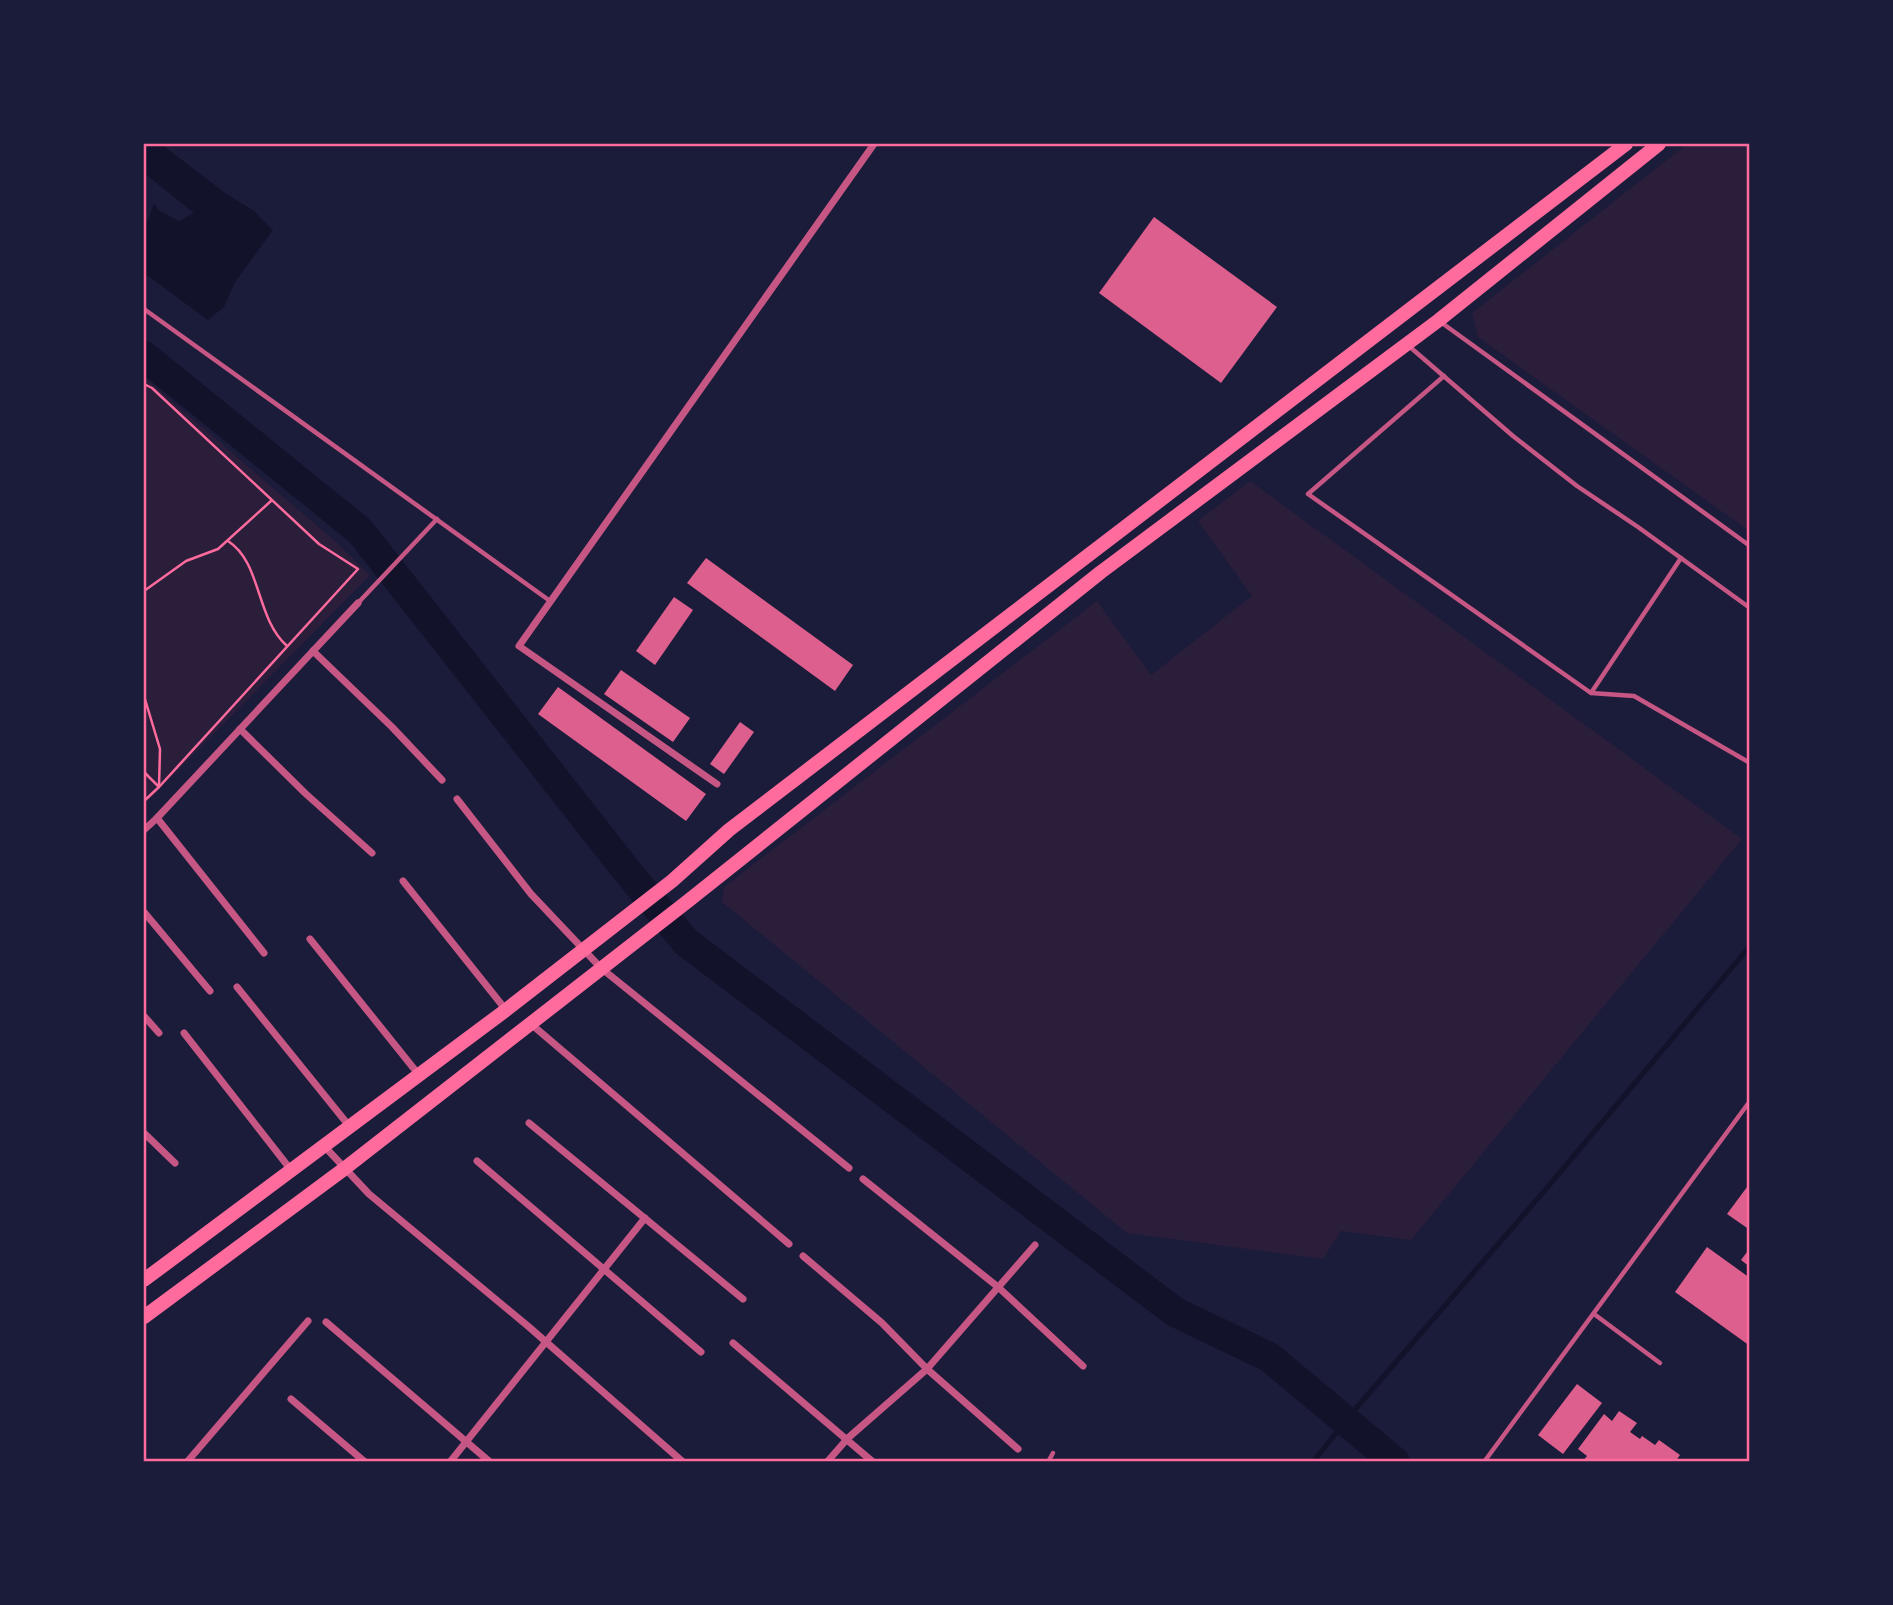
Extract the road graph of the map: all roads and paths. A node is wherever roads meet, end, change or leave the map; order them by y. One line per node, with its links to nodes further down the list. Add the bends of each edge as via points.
1 (874, 144): 15 (street)
2 (1626, 144): 38 (main road, via 729,830)
3 (1659, 144): 5 (main road)
4 (144, 309): 10 (lane)
5 (1439, 320): 6 (main road); 12 (lane)
6 (1406, 344): 7 (lane); 40 (main road, via 1101,572)
7 (1444, 376): 13 (lane, via 1577,486); 20 (lane, via 1308,494)
8 (144, 384): 9 (path)
9 (271, 500): 11 (path); 18 (path, via 319,544 358,569)
10 (437, 519): 15 (lane); 16 (lane)
11 (228, 541): 14 (path, via 186,561); 18 (path, via 246,559 265,611)
12 (1749, 546)
13 (1681, 558): 17 (lane); 20 (lane)
14 (144, 591)
15 (551, 601): 28 (street, via 519,646)
16 (358, 603): 19 (street)
17 (1749, 608)
18 (287, 646): 29 (path)
19 (313, 651): 22 (street); 27 (street)
20 (1591, 693): 23 (lane, via 1634,696)
21 (144, 696): 29 (path, via 160,749)
22 (240, 729): 32 (street); 34 (street)
23 (1749, 763)
24 (144, 772): 25 (path)
25 (149, 777): 26 (path); 29 (path)
26 (144, 778)
27 (442, 780)
28 (716, 784)
29 (159, 787): 31 (path)
30 (457, 799): 38 (street, via 531,894)
31 (144, 801)
32 (157, 818): 33 (street); 39 (street)
33 (144, 830)
34 (372, 853)
35 (403, 881): 43 (street)
36 (144, 912): 42 (street)
37 (310, 939): 48 (street)
38 (584, 950): 40 (street); 43 (main road)
39 (264, 953)
40 (601, 968): 45 (main road); 56 (street)
41 (237, 987): 51 (street)
42 (210, 991)
43 (506, 1010): 48 (main road)
44 (144, 1016): 46 (street)
45 (530, 1024): 57 (main road); 61 (street)
46 (159, 1033)
47 (184, 1033): 58 (street)
48 (420, 1076): 51 (main road)
49 (1749, 1101): 68 (lane)
50 (529, 1123): 60 (street)
51 (351, 1127): 53 (main road)
52 (144, 1133): 55 (street)
53 (325, 1147): 57 (street); 58 (main road)
54 (477, 1161): 64 (street)
55 (175, 1163)
56 (849, 1168)
57 (344, 1169): 69 (main road); 72 (street)
58 (292, 1171): 65 (main road)
59 (863, 1179): 66 (street)
60 (645, 1218): 64 (street); 67 (street)
61 (789, 1244)
62 (1035, 1245): 66 (street)
63 (803, 1256): 77 (street, via 882,1323)
64 (604, 1269): 72 (street); 74 (street)
65 (144, 1280)
66 (998, 1287): 76 (street); 77 (street)
67 (743, 1299)
68 (1594, 1314): 75 (lane); 91 (lane)
69 (144, 1317)
70 (308, 1321): 83 (street)
71 (326, 1322): 80 (street)
72 (545, 1341): 80 (street); 87 (street)
73 (733, 1343): 79 (street)
74 (702, 1352)
75 (1660, 1363)
76 (1083, 1366)
77 (927, 1369): 79 (street); 81 (street)
78 (291, 1399): 84 (street)
79 (848, 1438): 88 (street); 89 (street)
80 (467, 1441): 85 (street); 86 (street)
81 (1018, 1449)
82 (1053, 1453): 90 (lane)
83 (187, 1461)
84 (365, 1461)
85 (450, 1461)
86 (490, 1461)
87 (683, 1461)
88 (827, 1461)
89 (873, 1461)
90 (1048, 1461)
91 (1484, 1461)

